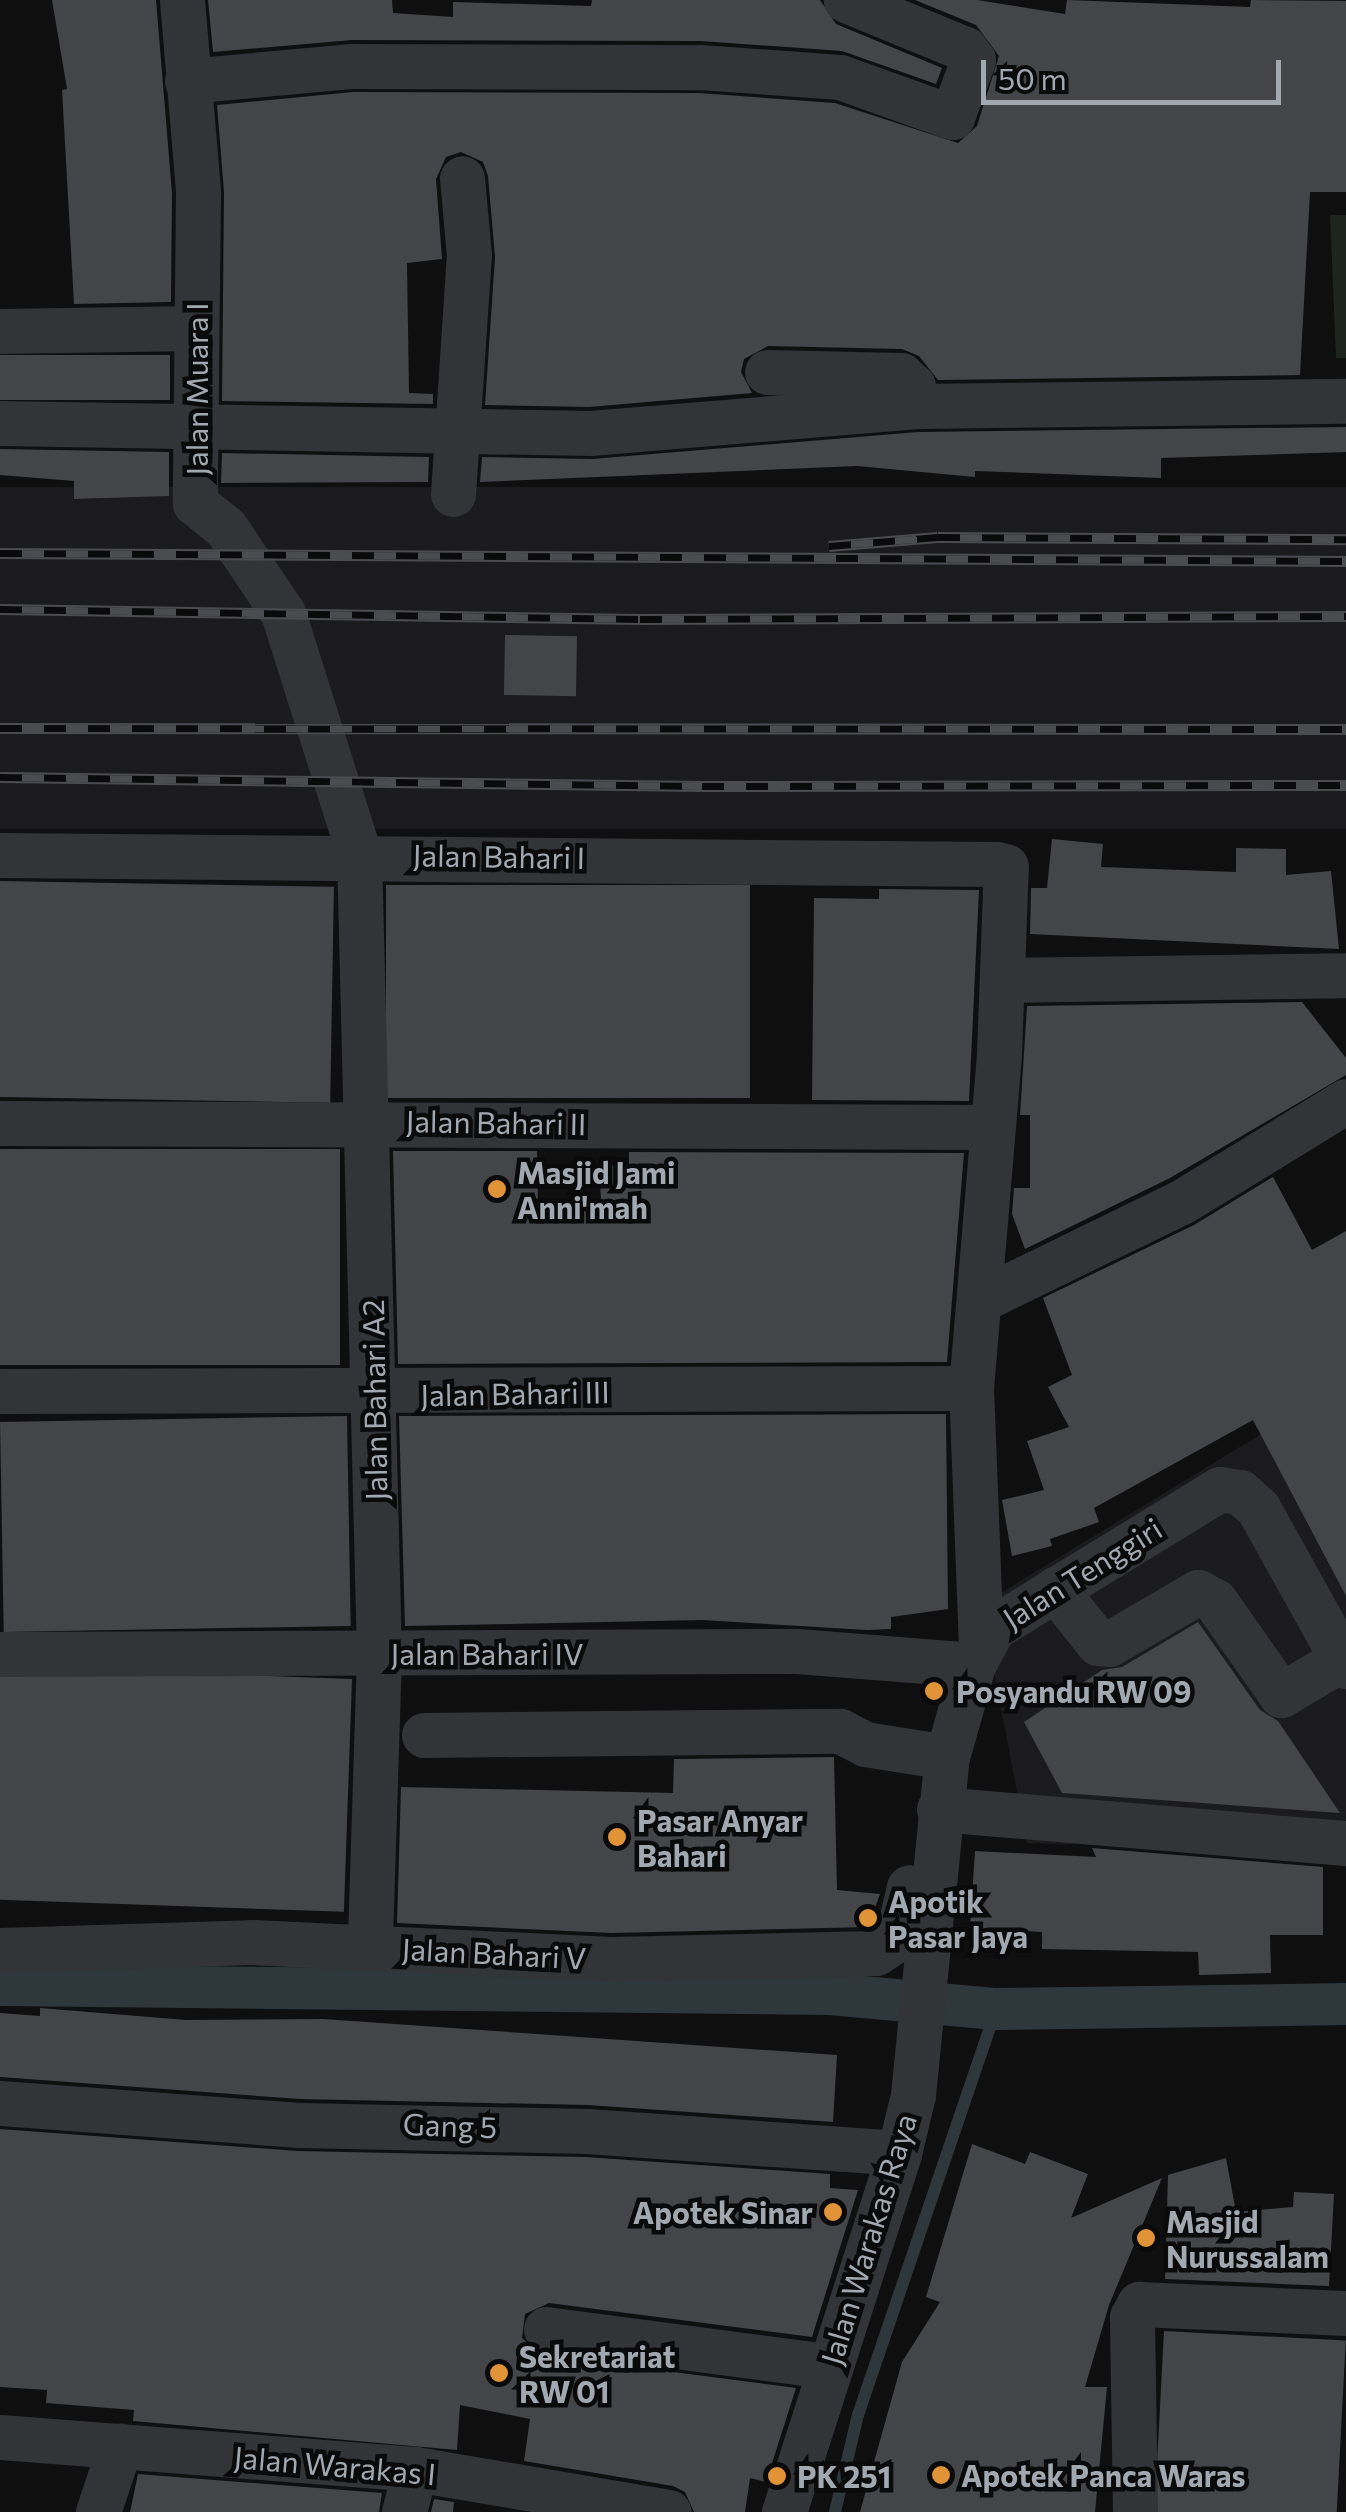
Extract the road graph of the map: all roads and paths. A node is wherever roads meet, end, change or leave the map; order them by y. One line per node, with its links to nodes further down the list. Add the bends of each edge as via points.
1 (182, 0): 3 (street, Jalan Muara I)
2 (846, 0): 3 (street, via 974,60 952,117 840,77 700,67 352,66)
3 (188, 81): 5 (street, Jalan Muara I, via 198,192)
4 (462, 178): 12 (street, via 469,256)
5 (195, 328): 6 (street); 10 (street, Jalan Muara I)
6 (0, 331)
7 (767, 372): 9 (street, via 901,375 913,386)
8 (1346, 401): 9 (street)
9 (917, 406): 12 (street, via 590,433)
10 (197, 422): 11 (street); 12 (street); 14 (street, Jalan Muara I, via 195,503 226,528 283,613)
11 (0, 423)
12 (457, 430): 13 (street)
13 (453, 494)
14 (359, 854): 15 (street, Jalan Bahari I); 17 (street, Jalan Bahari I, via 1002,865); 19 (street, Jalan Bahari A2)
15 (0, 855)
16 (1346, 975): 17 (street)
17 (1003, 980): 21 (street)
18 (1346, 1102): 22 (street, via 1183,1201)
19 (368, 1120): 20 (street, Jalan Bahari II); 21 (street, Jalan Bahari II); 25 (street, Jalan Bahari A2)
20 (0, 1123)
21 (992, 1127): 22 (street)
22 (980, 1300): 23 (street)
23 (971, 1388): 25 (street, Jalan Bahari III); 29 (street)
24 (0, 1391): 25 (street, Jalan Bahari III)
25 (374, 1394): 27 (street, Jalan Bahari A2)
26 (1054, 1590): 29 (street, Jalan Tenggiri, via 1004,1616); 30 (street, via 1098,1643 1109,1644 1198,1592 1216,1600 1282,1695); 30 (street, Jalan Tenggiri, via 1220,1489 1240,1492 1258,1508)
27 (379, 1653): 28 (street, Jalan Bahari IV); 29 (street, Jalan Bahari IV); 36 (street, Jalan Bahari A2)
28 (0, 1654)
29 (977, 1656): 32 (street, Jalan Tenggiri)
30 (1344, 1662)
31 (424, 1735): 32 (street, via 840,1730 865,1744)
32 (947, 1757): 33 (street, Jalan Tenggiri)
33 (939, 1809): 34 (street); 35 (street, Jalan Tenggiri)
34 (1346, 1843)
35 (932, 1884): 36 (street, Jalan Bahari V, via 904,1891 898,1940 876,1953 611,1959); 39 (street, Jalan Warakas Raya, via 913,2095)
36 (370, 1946): 37 (street, Jalan Bahari V, via 251,1942)
37 (0, 1950)
38 (0, 2103): 39 (street, Gang 5, via 299,2125 587,2131)
39 (899, 2153): 42 (street, Jalan Warakas Raya)
40 (1346, 2313): 49 (street, via 1139,2304 1132,2317)
41 (546, 2329): 42 (street)
42 (828, 2366): 48 (street, Jalan Warakas Raya)
43 (0, 2437): 44 (street, Jalan Warakas I)
44 (120, 2446): 45 (street, Jalan Warakas I); 46 (street)
45 (410, 2491): 47 (street, Jalan Warakas I)
46 (98, 2512)
47 (668, 2512)
48 (784, 2512)
49 (1136, 2512)

